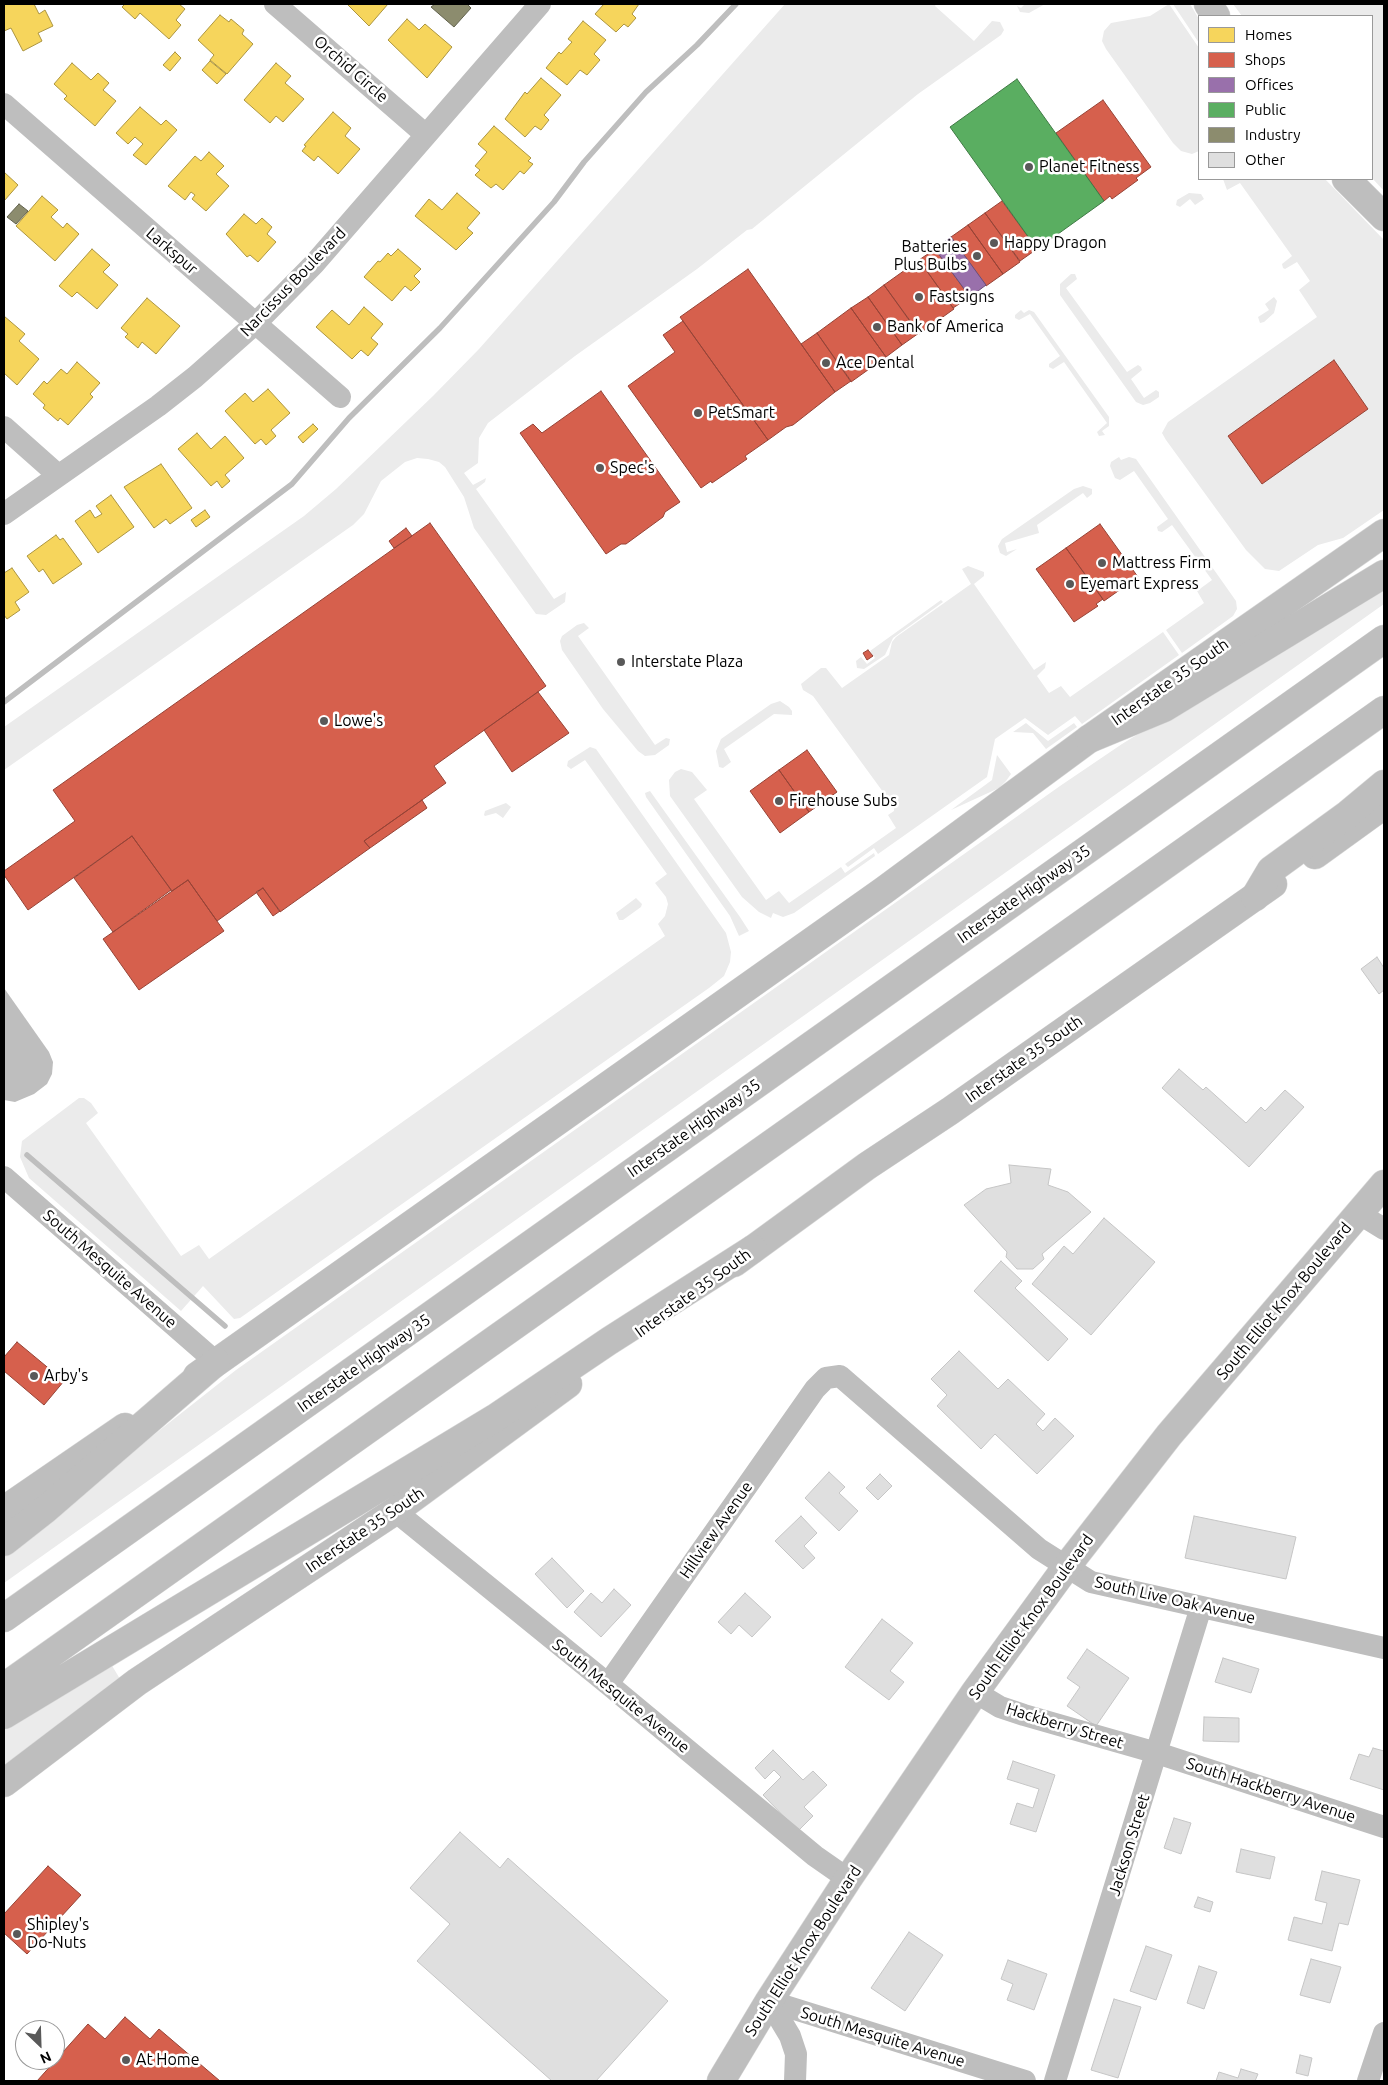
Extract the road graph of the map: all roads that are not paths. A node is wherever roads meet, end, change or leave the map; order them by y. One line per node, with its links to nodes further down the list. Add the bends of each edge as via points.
1 (275, 4): 6 (street, Orchid Circle)
2 (540, 4): 6 (street, Narcissus Boulevard)
3 (1208, 4): 4 (main road)
4 (1215, 15)
5 (4, 104): 9 (street, Larkspur)
6 (426, 134): 9 (street, Narcissus Boulevard, via 314,264)
7 (1347, 180): 8 (main road)
8 (1384, 217)
9 (256, 323): 10 (street, Larkspur); 12 (street, Narcissus Boulevard, via 166,400)
10 (340, 397)
11 (4, 427): 12 (street)
12 (58, 475): 13 (street, Narcissus Boulevard)
13 (4, 514)
14 (1384, 533): 18 (main road, Interstate 35 South)
15 (1384, 574): 18 (main road, via 1164,708)
16 (1384, 639): 34 (main road, Interstate Highway 35)
17 (1384, 710): 37 (main road)
18 (1089, 739): 27 (main road, Interstate 35 South, via 883,890)
19 (1384, 784): 21 (main road, via 1271,870)
20 (1384, 805): 21 (main road, Interstate 35 South)
21 (1255, 897): 26 (main road, Interstate 35 South, via 867,1166)
22 (4, 1177): 27 (street, South Mesquite Avenue)
23 (1384, 1184): 24 (main road, South Elliot Knox Boulevard)
24 (1358, 1214): 25 (street); 32 (main road, South Elliot Knox Boulevard, via 1162,1444)
25 (1384, 1229)
26 (753, 1249): 30 (main road, Interstate 35 South); 39 (main road, via 496,1418)
27 (216, 1362): 29 (main road, Interstate 35 South); 31 (main road)
28 (826, 1378): 32 (street, South Live Oak Avenue, via 840,1376 1039,1549); 36 (street, Hillview Avenue)
29 (4, 1510)
30 (395, 1511): 36 (street, South Mesquite Avenue); 41 (main road, Interstate 35 South, via 137,1682)
31 (4, 1542)
32 (1067, 1566): 33 (street, South Live Oak Avenue, via 1091,1582); 38 (main road, South Elliot Knox Boulevard)
33 (1201, 1608): 35 (street, South Live Oak Avenue); 40 (street, Jackson Street)
34 (4, 1618)
35 (1384, 1648)
36 (608, 1684): 43 (street, South Mesquite Avenue, via 815,1856)
37 (4, 1687)
38 (976, 1692): 40 (street, Hackberry Street, via 1008,1710); 43 (main road, South Elliot Knox Boulevard)
39 (4, 1715)
40 (1158, 1754): 42 (street, South Hackberry Avenue); 49 (street, Jackson Street)
41 (4, 1783)
42 (1384, 1827)
43 (848, 1879): 44 (main road, South Elliot Knox Boulevard)
44 (769, 2001): 46 (main road, South Elliot Knox Boulevard); 47 (street, via 790,2036 796,2054); 48 (street, South Mesquite Avenue)
45 (1384, 2032): 50 (street)
46 (721, 2081)
47 (796, 2081)
48 (1025, 2081)
49 (1055, 2081)
50 (1368, 2081)

